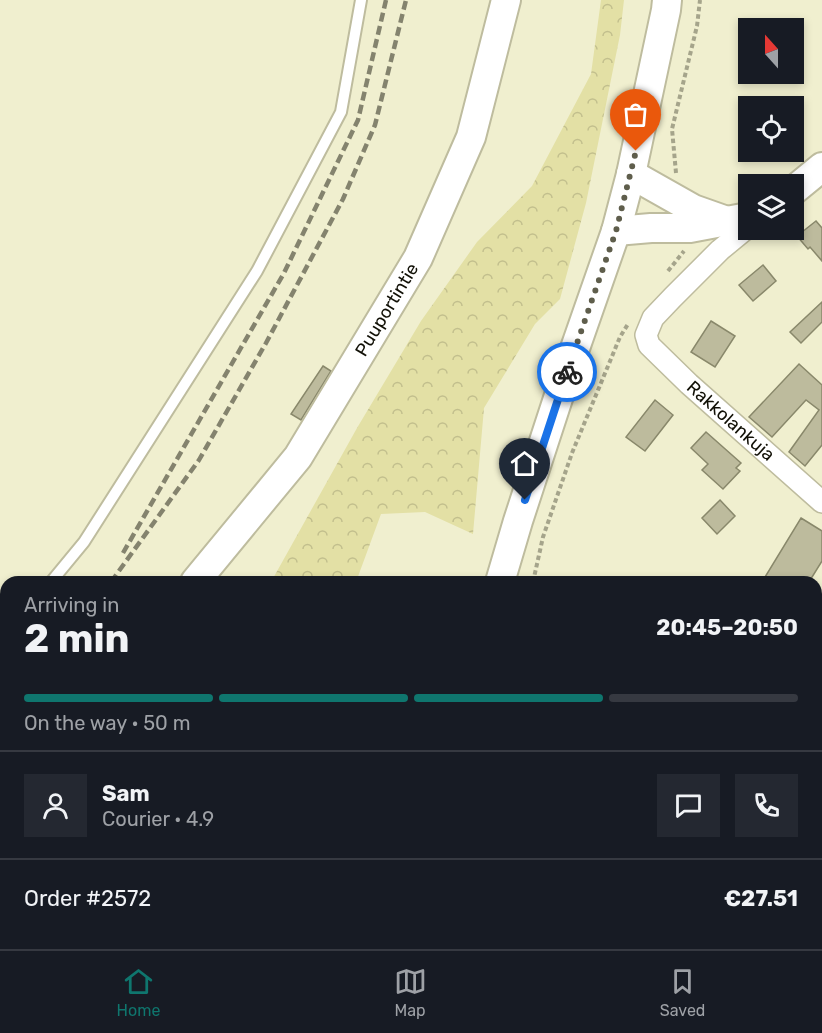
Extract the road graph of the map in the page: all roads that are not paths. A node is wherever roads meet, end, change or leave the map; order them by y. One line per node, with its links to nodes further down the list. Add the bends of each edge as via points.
1 (361, 0): 12 (lane, via 341,112 257,271 84,542)
2 (506, 0): 13 (street, Puuportintie, via 471,137 418,258 298,457)
3 (667, 0): 5 (street)
4 (821, 169): 6 (street)
5 (631, 174): 7 (street); 10 (street)
6 (804, 182)
7 (692, 218): 8 (street); 10 (street)
8 (738, 222)
9 (738, 227): 11 (street, Rakkolankuja, via 653,318 646,335 649,345)
10 (616, 231): 14 (street)
11 (822, 502)
12 (56, 576)
13 (200, 576)
14 (502, 576)

